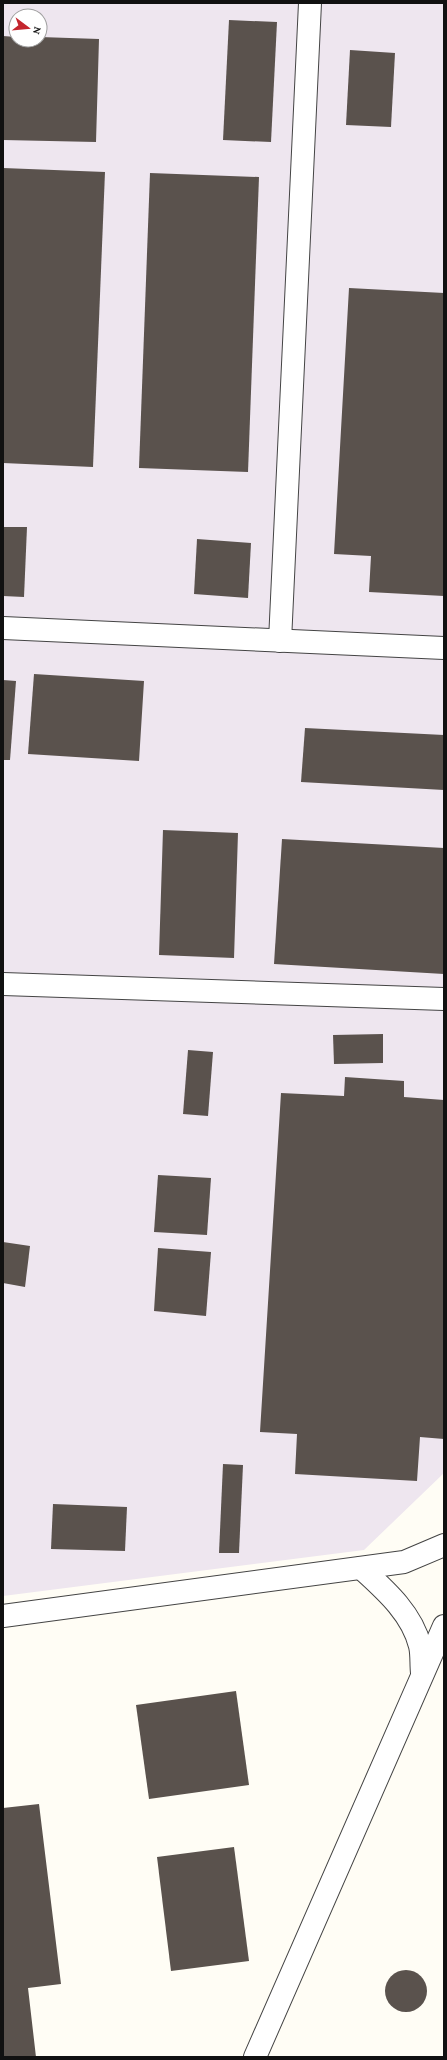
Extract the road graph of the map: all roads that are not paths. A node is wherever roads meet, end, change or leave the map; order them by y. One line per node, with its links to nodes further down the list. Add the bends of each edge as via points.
1 (310, 3): 3 (street)
2 (3, 628): 3 (street)
3 (280, 641): 4 (street)
4 (444, 648)
5 (3, 984): 6 (street)
6 (444, 999)
7 (444, 1545): 8 (street, via 404,1562)
8 (361, 1568): 9 (street); 11 (street, via 387,1592 408,1617 420,1645)
9 (3, 1616)
10 (444, 1626): 11 (street)
11 (422, 1677): 12 (street)
12 (255, 2057)

